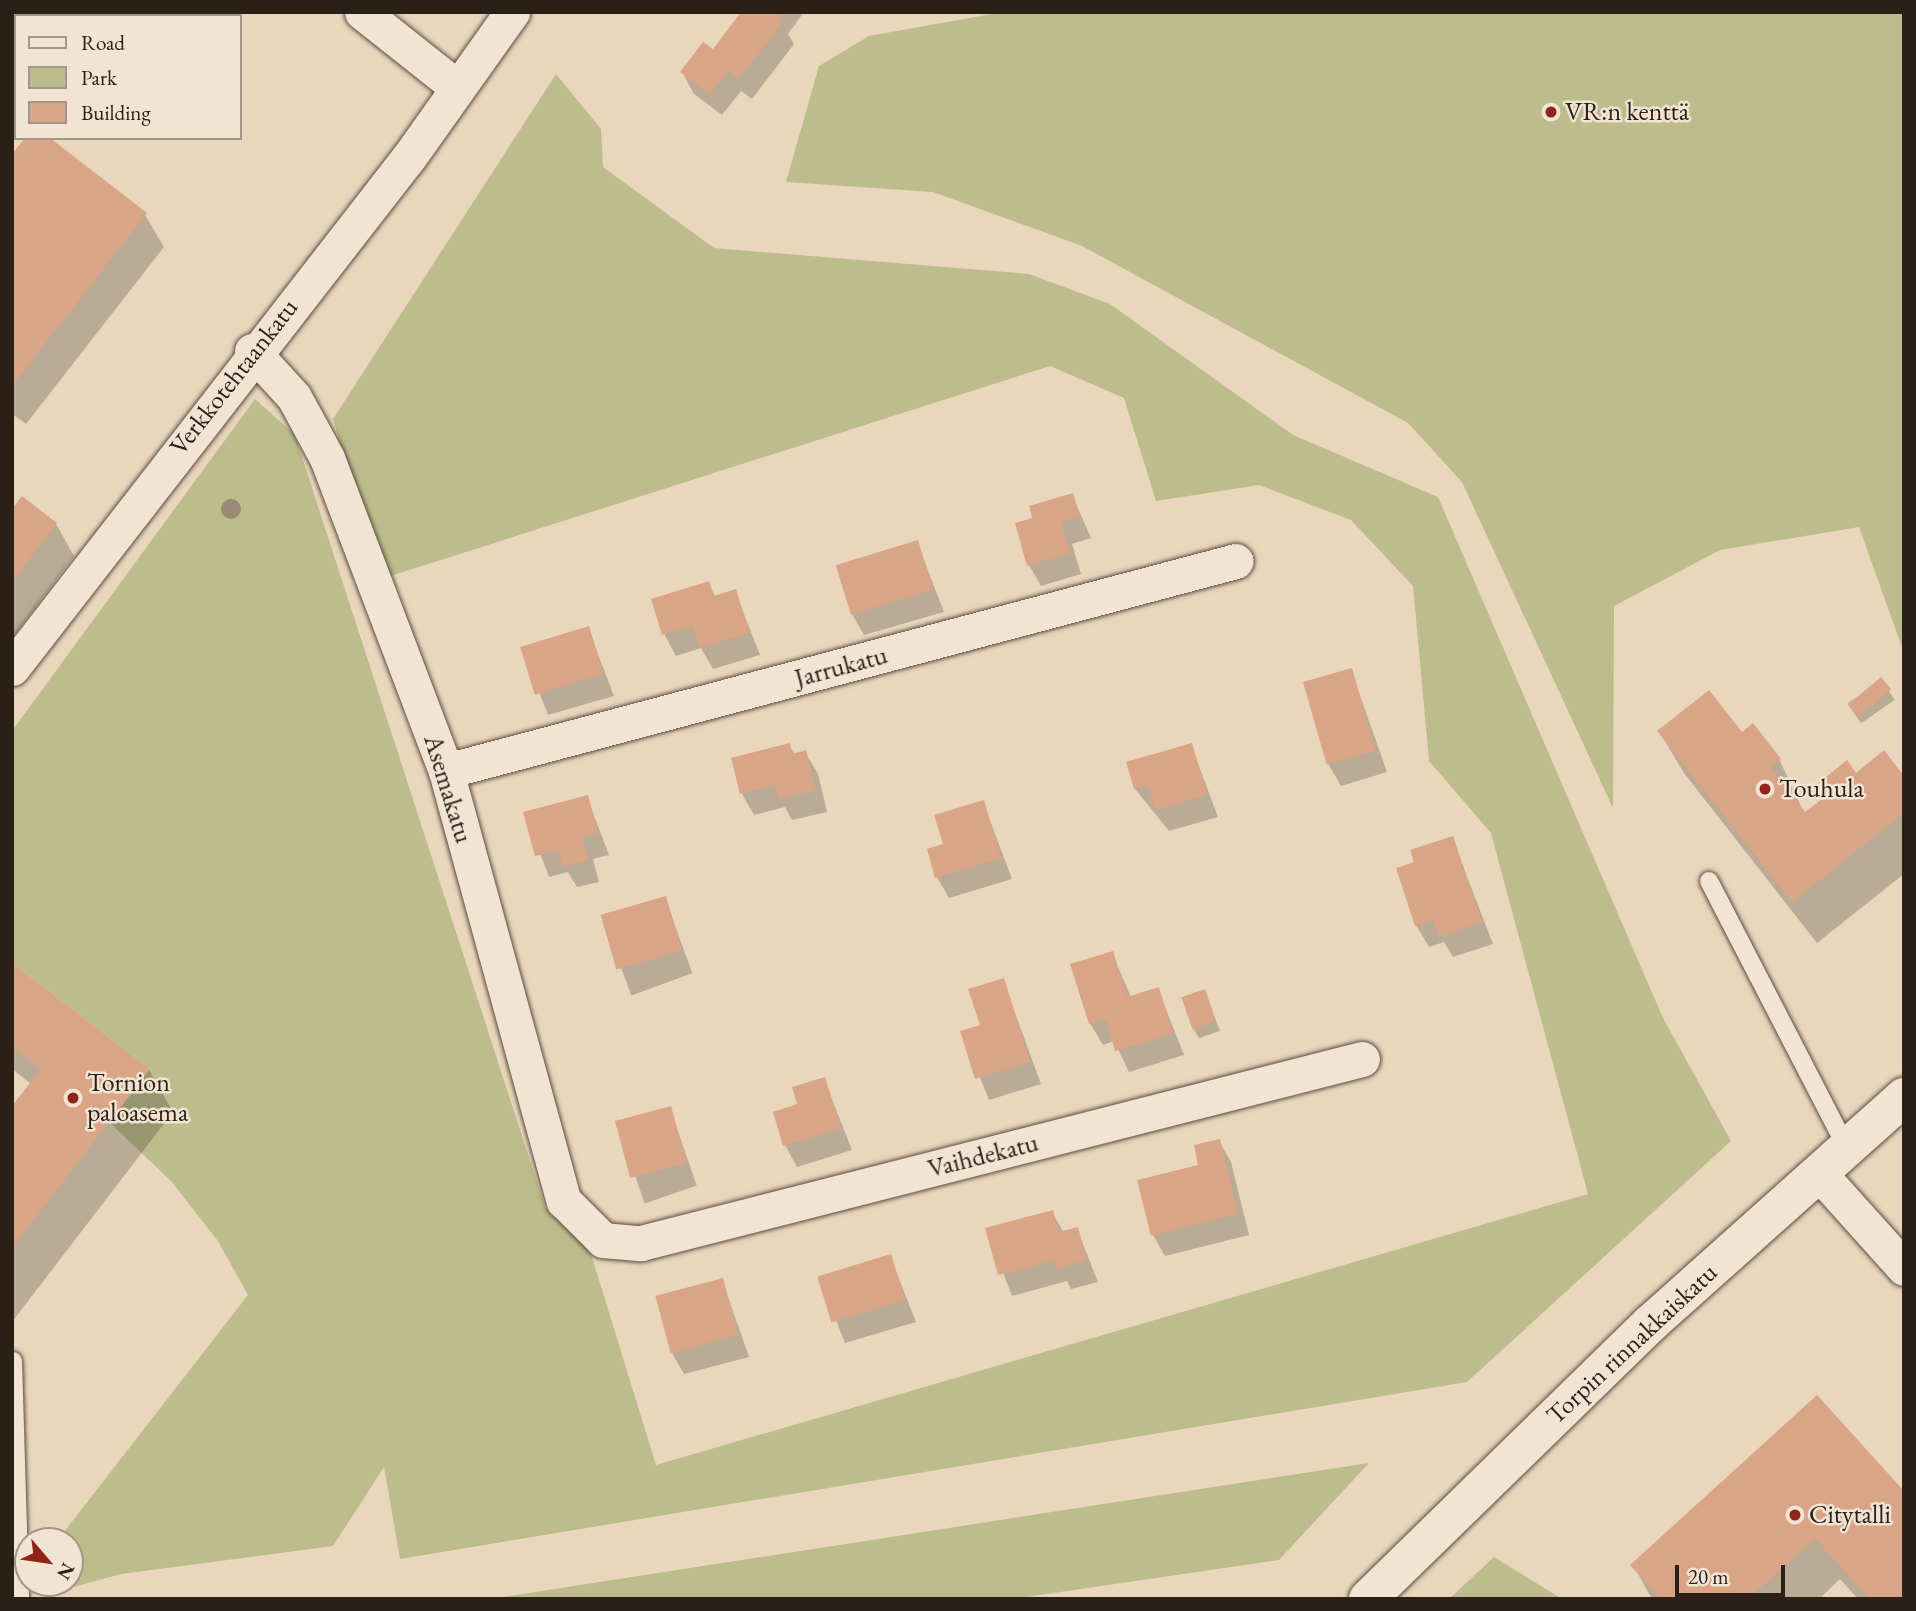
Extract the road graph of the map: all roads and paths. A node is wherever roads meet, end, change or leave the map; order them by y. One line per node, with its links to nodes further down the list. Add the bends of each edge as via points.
1 (362, 12): 3 (street)
2 (512, 12): 3 (street, Verkkotehtaankatu)
3 (458, 88): 4 (street, Verkkotehtaankatu)
4 (252, 351): 6 (street, Verkkotehtaankatu); 7 (street, Asemakatu, via 295,397 327,458)
5 (1236, 561): 7 (street, Jarrukatu)
6 (12, 668)
7 (446, 771): 13 (street, Asemakatu, via 564,1201)
8 (1709, 881): 11 (lane)
9 (1363, 1059): 13 (street, Vaihdekatu, via 641,1243)
10 (1904, 1097): 11 (main road, Torpin rinnakkaiskatu)
11 (1845, 1144): 12 (main road, Torpin rinnakkaiskatu)
12 (1818, 1172): 14 (street); 17 (main road, Torpin rinnakkaiskatu, via 1650,1324)
13 (603, 1240)
14 (1904, 1268)
15 (13, 1361): 16 (lane)
16 (15, 1527)
17 (1368, 1599)

